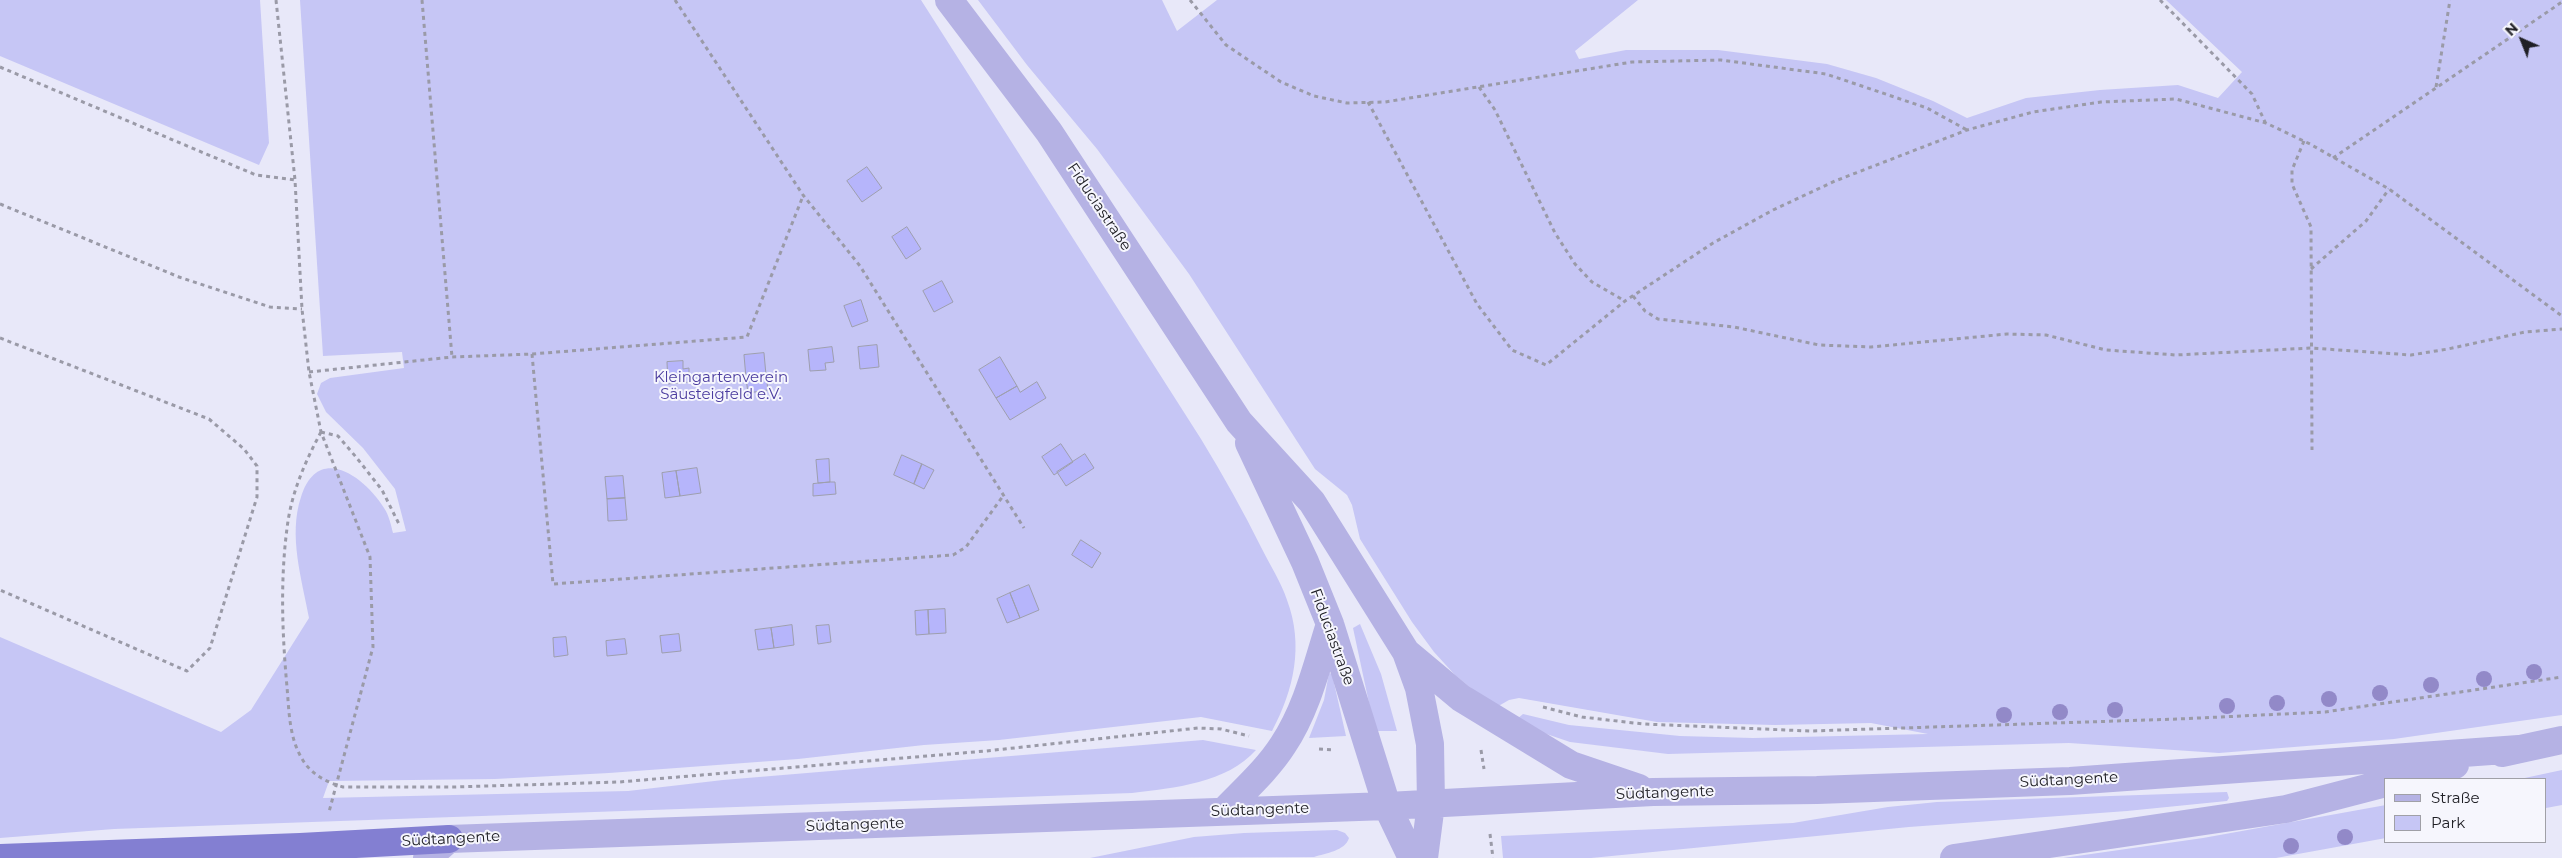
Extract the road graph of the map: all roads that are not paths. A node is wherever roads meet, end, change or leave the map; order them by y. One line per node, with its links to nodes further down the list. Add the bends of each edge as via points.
1 (949, 0): 2 (main road, Fiduciastraße, via 1049,132)
2 (1240, 422): 3 (main road, Fiduciastraße); 4 (main road, Fiduciastraße, via 1312,502)
3 (1330, 624): 11 (main road, Fiduciastraße); 12 (main road, via 1307,697 1283,745 1268,766)
4 (1406, 652): 9 (main road, via 1461,698 1571,765); 10 (main road, Fiduciastraße, via 1428,726)
5 (2562, 740): 6 (main road, Südtangente)
6 (2519, 749): 7 (main road, Südtangente); 9 (main road, Südtangente, via 2070,781)
7 (2405, 778)
8 (2384, 784): 20 (main road, via 2286,809)
9 (1652, 792): 10 (main road, Südtangente)
10 (1431, 804): 11 (main road, Südtangente); 19 (main road, Fiduciastraße)
11 (1387, 806): 12 (main road, Südtangente); 18 (main road, Fiduciastraße)
12 (1224, 810): 13 (main road, Südtangente)
13 (449, 839): 14 (highway, Südtangente); 17 (main road)
14 (300, 847): 15 (highway, Südtangente); 16 (highway)
15 (0, 858)
16 (325, 858)
17 (427, 858)
18 (1412, 858)
19 (1424, 858)
20 (1954, 858)

